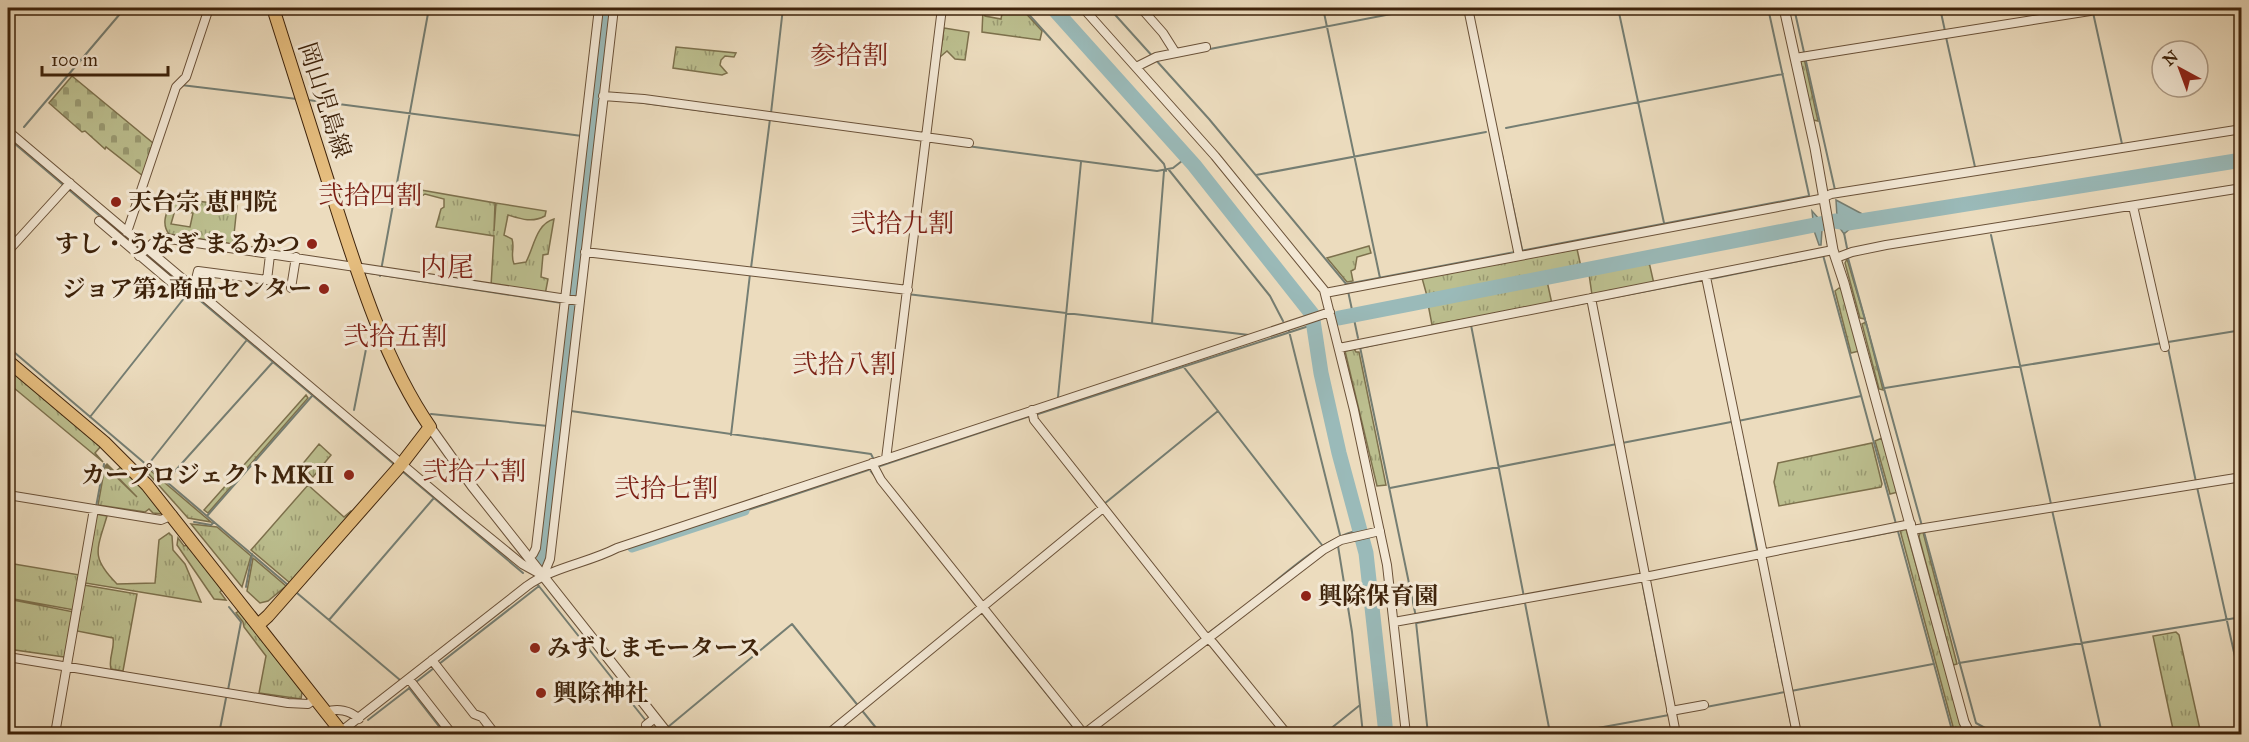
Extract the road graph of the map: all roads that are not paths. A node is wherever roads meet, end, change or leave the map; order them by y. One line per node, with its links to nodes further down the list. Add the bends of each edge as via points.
1 (209, 8): 27 (street, via 186,77 176,87)
2 (273, 8): 35 (main road, 岡山児島線)
3 (599, 8): 21 (street, via 585,137)
4 (614, 8): 15 (street)
5 (942, 8): 18 (street)
6 (1083, 8): 14 (street)
7 (1141, 8): 12 (street)
8 (1467, 8): 31 (street)
9 (1784, 8): 13 (street)
10 (2090, 11): 13 (street)
11 (1206, 47): 12 (street)
12 (1175, 52): 14 (street)
13 (1802, 57): 23 (street)
14 (1136, 67): 40 (street, via 1215,156)
15 (603, 96): 18 (street); 21 (street)
16 (2241, 129): 23 (street)
17 (8, 131): 20 (street)
18 (927, 138): 19 (street); 39 (street)
19 (969, 143)
20 (67, 186): 27 (street); 28 (street)
21 (584, 188): 25 (street); 25 (street)
22 (2241, 188): 24 (street)
23 (1824, 197): 31 (street); 32 (street)
24 (2133, 206): 32 (street); 45 (street)
25 (581, 219): 30 (street); 42 (street)
26 (99, 221): 29 (street)
27 (127, 232): 29 (street)
28 (8, 251)
29 (142, 252): 34 (street, via 163,238); 38 (street); 41 (street)
30 (585, 252): 39 (street); 42 (street)
31 (1518, 253): 40 (street)
32 (1835, 254): 36 (street); 58 (street)
33 (270, 257): 38 (street, via 267,280 198,271)
34 (295, 260): 35 (street); 37 (street)
35 (355, 266): 42 (street); 49 (main road, 岡山児島線, via 399,372)
36 (1706, 277): 43 (street); 61 (street)
37 (291, 288)
38 (196, 292): 51 (street)
39 (907, 292): 50 (street)
40 (1325, 292): 44 (street)
41 (184, 294)
42 (569, 301): 60 (street); 62 (street, via 550,559)
43 (1592, 301): 46 (street); 63 (street)
44 (1327, 313): 46 (street); 48 (street)
45 (2164, 344)
46 (1339, 348): 59 (street)
47 (8, 361): 57 (main road, via 104,442)
48 (1033, 414): 50 (street); 55 (street)
49 (430, 427): 51 (main road); 62 (street)
50 (886, 459): 52 (street)
51 (400, 467): 62 (street, via 522,564); 66 (main road)
52 (873, 467): 62 (street, via 617,548); 64 (street)
53 (2241, 477): 58 (street)
54 (8, 495): 56 (street)
55 (1102, 506): 64 (street); 67 (street)
56 (94, 509): 57 (street, via 160,520); 70 (street)
57 (173, 515): 66 (main road)
58 (1917, 528): 61 (street, via 1897,527); 88 (street, via 1964,722)
59 (1380, 531): 65 (street); 67 (street, via 1341,540 1323,549)
60 (533, 554)
61 (1760, 556): 63 (street); 87 (street)
62 (543, 576): 69 (street); 81 (street, via 651,722)
63 (1645, 577): 65 (street); 74 (street)
64 (982, 608): 82 (street); 83 (street)
65 (1394, 622): 85 (street)
66 (258, 625): 72 (main road)
67 (1208, 639): 83 (street); 84 (street)
68 (8, 657): 70 (street)
69 (435, 664): 71 (street); 80 (street)
70 (67, 667): 72 (street, via 288,703 308,704); 78 (street)
71 (412, 682): 76 (street); 79 (street)
72 (315, 699): 75 (main road)
73 (1704, 705): 74 (street)
74 (1671, 711): 86 (street)
75 (326, 712): 76 (street, via 342,710); 77 (main road)
76 (359, 719): 77 (street)
77 (341, 734)
78 (56, 735)
79 (452, 735)
80 (495, 735)
81 (668, 735)
82 (828, 735)
83 (1084, 735)
84 (1287, 735)
85 (1406, 735)
86 (1676, 735)
87 (1797, 735)
88 (1974, 735)

